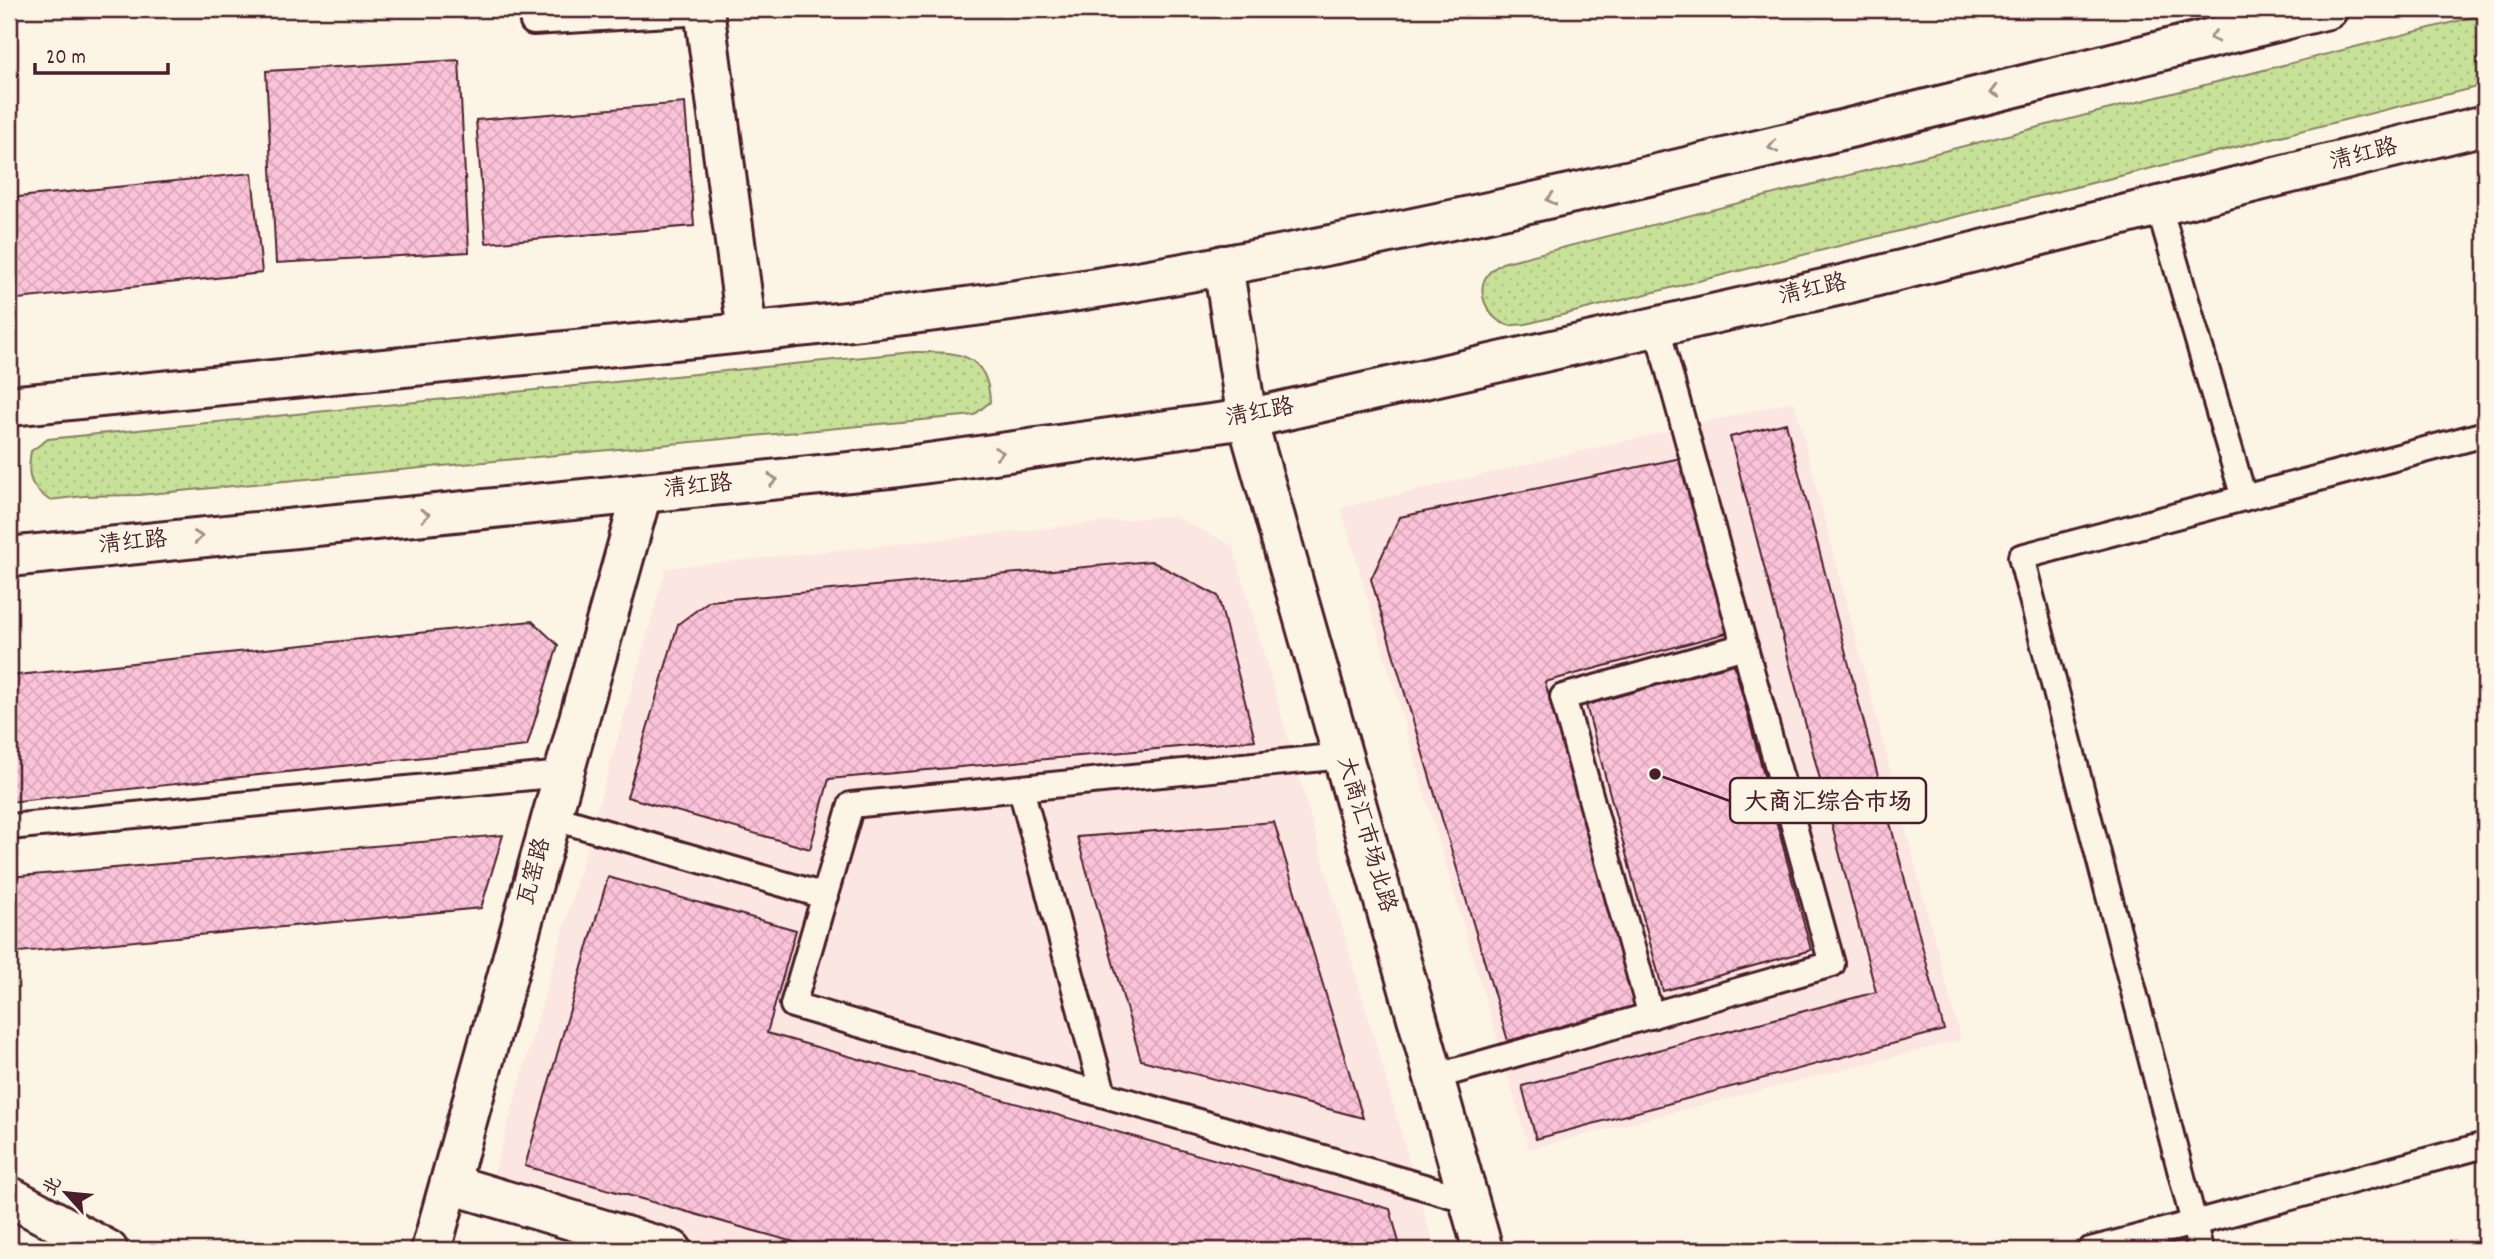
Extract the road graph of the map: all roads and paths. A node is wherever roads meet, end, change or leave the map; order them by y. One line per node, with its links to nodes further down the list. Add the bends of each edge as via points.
1 (2328, 9): 6 (main road, one-way to 6, via 1542,201)
2 (704, 10): 3 (lane); 8 (main road)
3 (533, 22)
4 (2485, 125): 5 (main road, 清红路)
5 (2159, 207): 7 (main road, 清红路); 13 (lane)
6 (1223, 265): 8 (main road, via 920,313); 10 (main road, 大商汇市场北路)
7 (1657, 328): 10 (main road, 清红路); 15 (lane)
8 (747, 332): 9 (main road)
9 (9, 406)
10 (1247, 419): 12 (main road, 清红路, one-way to 10, via 899,467); 16 (main road, 大商汇市场北路)
11 (2485, 434): 13 (lane)
12 (642, 493): 14 (main road, 清红路, one-way to 12); 17 (main road, 瓦窑路)
13 (2244, 498): 29 (lane, via 2021,557)
14 (9, 557)
15 (1745, 646): 22 (lane, via 1832,964); 22 (lane, via 1563,697)
16 (1343, 756): 18 (lane); 23 (main road, 大商汇市场北路)
17 (563, 774): 19 (main road, 瓦窑路); 20 (lane)
18 (1021, 789): 21 (lane, via 851,805); 24 (lane)
19 (551, 817): 21 (lane); 26 (main road, 瓦窑路)
20 (9, 827)
21 (825, 896): 24 (lane, via 793,1005)
22 (1651, 1016): 23 (lane)
23 (1434, 1077): 28 (main road, 大商汇市场北路)
24 (1103, 1093): 28 (lane)
25 (2485, 1145): 29 (lane)
26 (450, 1184): 31 (main road, 瓦窑路); 32 (main road)
27 (9, 1196): 30 (main road)
28 (1469, 1200): 33 (main road, 大商汇市场北路)
29 (2193, 1223): 34 (lane); 35 (lane)
30 (108, 1250)
31 (431, 1250)
32 (672, 1250)
33 (1483, 1250)
34 (2091, 1250)
35 (2200, 1250)

